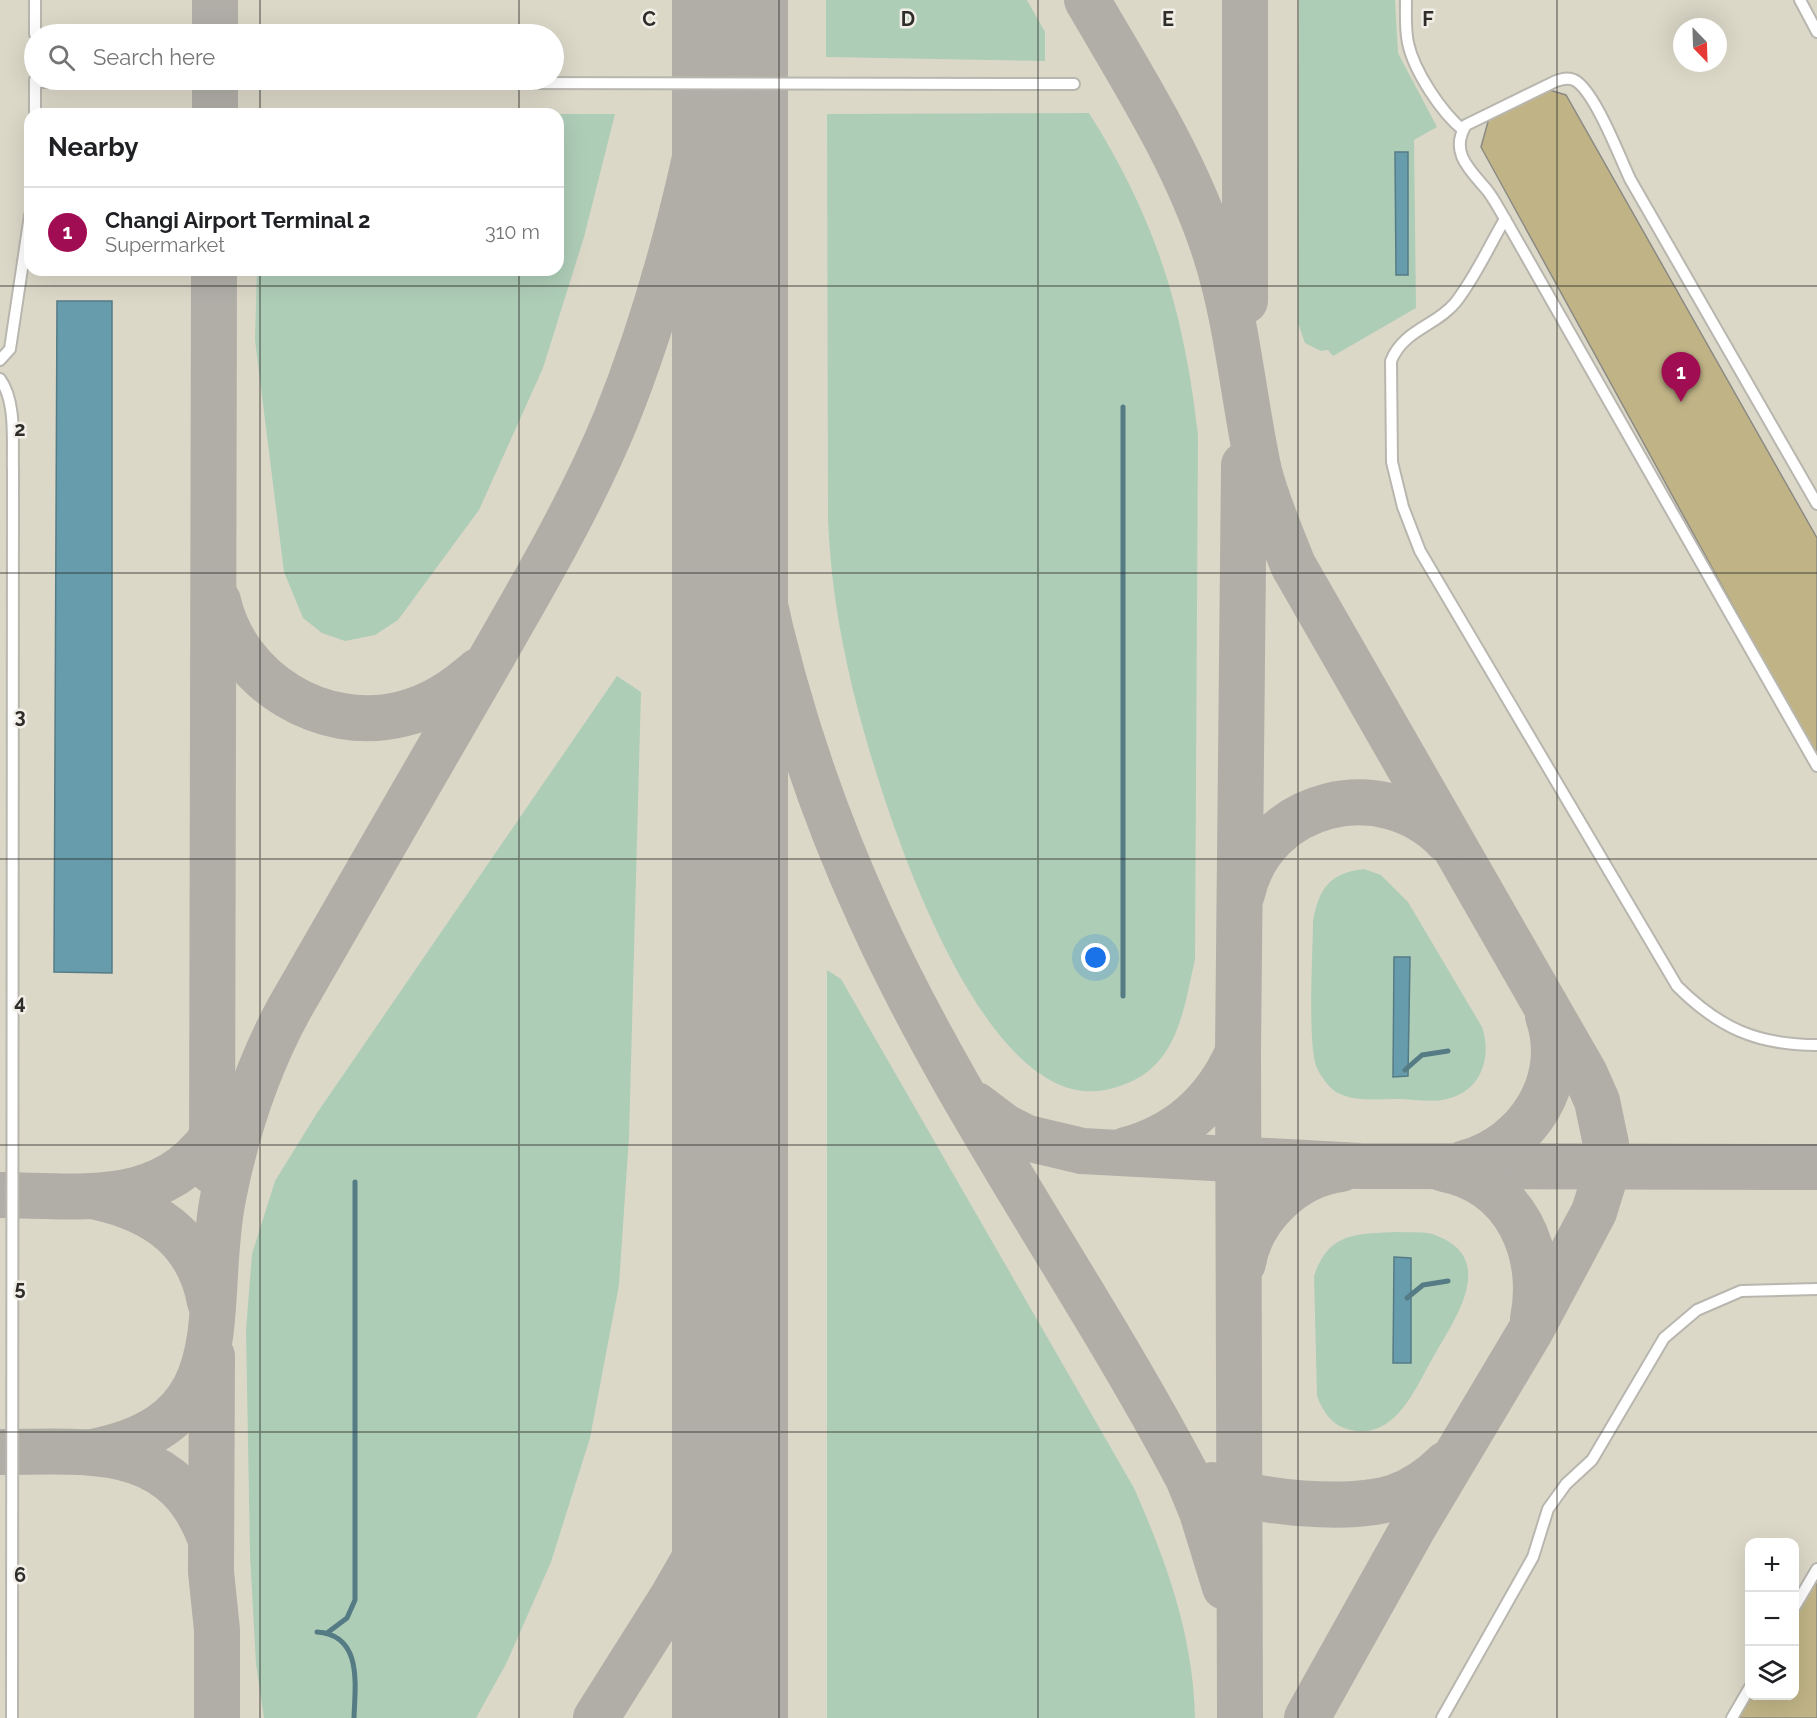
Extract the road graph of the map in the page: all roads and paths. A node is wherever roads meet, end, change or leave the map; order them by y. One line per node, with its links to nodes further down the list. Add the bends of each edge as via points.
1 (35, 0): 4 (lane)
2 (1406, 0): 10 (lane, via 1411,54 1442,109)
3 (1800, 0): 5 (lane)
4 (35, 24)
5 (1817, 32)
6 (564, 83): 7 (lane)
7 (1074, 84)
8 (35, 90): 9 (lane)
9 (35, 108)
10 (1463, 130): 11 (lane, via 1459,137 1460,153); 15 (lane, via 1472,121 1556,81 1569,78 1582,86 1606,125 1630,179)
11 (1505, 219): 16 (lane); 17 (lane, via 1456,302 1410,335 1391,361 1392,462 1410,529 1677,986 1713,1018 1744,1034 1785,1044)
12 (24, 255): 13 (lane, via 10,349)
13 (0, 360)
14 (0, 379): 22 (lane, via 9,404 13,471)
15 (1817, 504)
16 (1817, 766)
17 (1817, 1045)
18 (1817, 1289): 23 (lane, via 1763,1289 1730,1295 1697,1310 1664,1338 1592,1460 1557,1494 1548,1509 1533,1557)
19 (1817, 1569): 20 (lane)
20 (1799, 1600)
21 (1745, 1694): 24 (lane)
22 (12, 1718)
23 (1442, 1718)
24 (1732, 1718)

